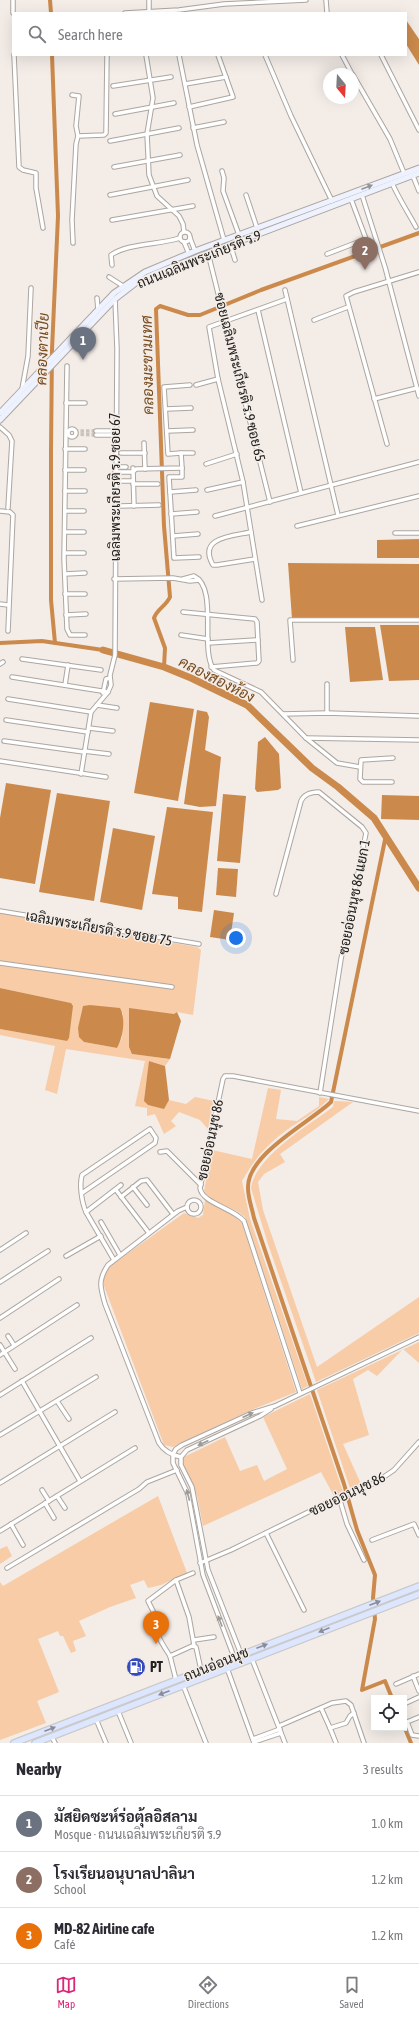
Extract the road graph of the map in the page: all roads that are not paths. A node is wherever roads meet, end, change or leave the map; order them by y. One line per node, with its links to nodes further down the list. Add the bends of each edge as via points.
1 (13, 0): 9 (street)
2 (149, 0): 8 (street)
3 (219, 0): 7 (street)
4 (306, 0): 6 (street)
5 (326, 0): 11 (street)
6 (273, 1): 7 (street)
7 (219, 5): 8 (street)
8 (149, 11): 10 (street)
9 (13, 12)
10 (138, 12)
11 (327, 12)
12 (14, 56): 60 (street, via 19,167 36,173 36,188)
13 (107, 56): 37 (street, via 106,133)
14 (146, 56): 23 (street)
15 (179, 56): 24 (street)
16 (218, 56): 22 (street)
17 (265, 56): 55 (street)
18 (343, 56): 20 (street)
19 (382, 56): 35 (street)
20 (350, 68)
21 (171, 77): 23 (street)
22 (226, 77): 24 (street); 30 (street, via 232,98)
23 (150, 81): 26 (street); 29 (street)
24 (185, 84): 30 (street)
25 (359, 85): 45 (street, via 390,139)
26 (113, 86)
27 (72, 95): 37 (street, via 79,96 76,126)
28 (174, 103): 29 (street)
29 (152, 107): 31 (street); 36 (street)
30 (189, 107): 34 (street)
31 (115, 114)
32 (224, 122): 34 (street)
33 (179, 128): 36 (street)
34 (193, 128): 66 (street)
35 (419, 130)
36 (147, 134): 38 (street); 40 (street)
37 (78, 136): 68 (street, via 72,220)
38 (110, 141)
39 (180, 155): 40 (street)
40 (147, 161): 41 (street); 49 (street)
41 (114, 167)
42 (419, 168): 45 (main road, ถนนเฉลิมพระเกียรติ ร.9)
43 (222, 170): 63 (street, via 223,191)
44 (419, 173): 46 (main road, ถนนเฉลิมพระเกียรติ ร.9)
45 (405, 175): 46 (main road, ถนนเฉลิมพระเกียรติ ร.9); 48 (main road, ถนนเฉลิมพระเกียรติ ร.9); 55 (main road, ถนนเฉลิมพระเกียรติ ร.9, one-way to 45)
46 (413, 176): 50 (street)
47 (188, 180): 49 (street)
48 (392, 183): 53 (main road, ถนนเฉลิมพระเกียรติ ร.9); 59 (street)
49 (152, 187): 51 (street); 57 (street)
50 (419, 191)
51 (110, 195)
52 (246, 195): 61 (street)
53 (362, 195): 54 (main road, ถนนเฉลิมพระเกียรติ ร.9); 77 (street)
54 (351, 199): 69 (main road, ถนนเฉลิมพระเกียรติ ร.9); 71 (street, via 366,239)
55 (332, 201): 61 (main road, ถนนเฉลิมพระเกียรติ ร.9)
56 (193, 206): 57 (street)
57 (171, 210): 58 (street); 62 (street, via 183,224)
58 (112, 220)
59 (416, 227)
60 (44, 228)
61 (257, 228): 63 (main road, ถนนเฉลิมพระเกียรติ ร.9)
62 (184, 232): 64 (street, via 180,234); 65 (street, via 188,232)
63 (239, 235): 66 (main road, ถนนเฉลิมพระเกียรติ ร.9)
64 (180, 238): 67 (street); 74 (street, via 164,243 122,248 111,255)
65 (190, 238): 67 (street); 72 (street)
66 (224, 240): 72 (main road, ถนนเฉลิมพระเกียรติ ร.9)
67 (184, 242): 72 (street)
68 (73, 243)
69 (230, 244): 70 (main road, ถนนเฉลิมพระเกียรติ ร.9); 73 (street)
70 (208, 252): 72 (main road, ถนนเฉลิมพระเกียรติ ร.9); 88 (street, ซอยเฉลิมพระเกียรติ ร.9 ซอย 65)
71 (327, 254)
72 (193, 255): 78 (main road, ถนนเฉลิมพระเกียรติ ร.9, via 146,272); 82 (main road, ถนนเฉลิมพระเกียรติ ร.9, via 145,278)
73 (235, 260)
74 (112, 265)
75 (419, 272): 77 (street)
76 (109, 277): 78 (street)
77 (388, 281): 84 (street, via 348,294); 95 (street)
78 (123, 286): 85 (main road, ถนนเฉลิมพระเกียรติ ร.9)
79 (31, 288): 96 (street, via 28,356)
80 (285, 290): 83 (street)
81 (97, 298): 85 (street)
82 (115, 299): 89 (main road, ถนนเฉลิมพระเกียรติ ร.9); 109 (street, เฉลิมพระเกียรติ ร.9 ซอย 67)
83 (287, 299): 86 (street); 133 (street)
84 (348, 307): 87 (street); 98 (street)
85 (98, 310): 89 (main road, ถนนเฉลิมพระเกียรติ ร.9)
86 (258, 310): 88 (street); 139 (street)
87 (314, 320)
88 (226, 321): 92 (street, via 209,327); 141 (street, ซอยเฉลิมพระเกียรติ ร.9 ซอย 65)
89 (65, 348): 91 (main road, ถนนเฉลิมพระเกียรติ ร.9)
90 (67, 366): 99 (street)
91 (38, 376): 96 (main road, ถนนเฉลิมพระเกียรติ ร.9); 104 (main road, ถนนเฉลิมพระเกียรติ ร.9)
92 (218, 379): 94 (street); 118 (street)
93 (190, 385): 102 (street, via 164,387)
94 (196, 385)
95 (417, 388): 97 (street); 98 (street)
96 (22, 390): 103 (main road, ถนนเฉลิมพระเกียรติ ร.9)
97 (419, 396)
98 (374, 399): 111 (street)
99 (66, 403): 100 (street); 112 (street)
100 (85, 403)
101 (191, 408): 102 (street)
102 (166, 409): 107 (street)
103 (0, 413)
104 (0, 420)
105 (0, 426): 146 (street, via 12,441)
106 (193, 430): 107 (street)
107 (167, 431): 116 (street, via 168,454)
108 (96, 433): 109 (street)
109 (115, 433): 121 (street, เฉลิมพระเกียรติ ร.9 ซอย 67)
110 (144, 443): 115 (street)
111 (387, 444)
112 (65, 449): 113 (street); 125 (street)
113 (85, 449)
114 (121, 453): 115 (street)
115 (145, 453): 124 (street)
116 (181, 453): 117 (street); 123 (street)
117 (193, 453)
118 (237, 454): 120 (street); 130 (street)
119 (419, 462): 133 (street)
120 (206, 464)
121 (115, 467): 122 (street); 128 (street, เฉลิมพระเกียรติ ร.9 ซอย 67)
122 (126, 467)
123 (182, 468): 124 (street); 138 (street, via 182,477 169,477)
124 (145, 469): 127 (street)
125 (65, 470): 126 (street); 136 (street)
126 (84, 470)
127 (134, 470): 128 (street); 131 (street)
128 (115, 472): 168 (street, เฉลิมพระเกียรติ ร.9 ซอย 67)
129 (120, 481): 131 (street)
130 (243, 482): 135 (street); 145 (street)
131 (133, 483): 132 (street); 143 (street)
132 (158, 484)
133 (332, 485): 139 (street); 152 (street)
134 (196, 490): 138 (street)
135 (208, 490)
136 (66, 491): 137 (street); 148 (street)
137 (85, 491)
138 (170, 492): 151 (street)
139 (301, 494): 141 (street)
140 (419, 496): 152 (street)
141 (270, 502): 145 (street)
142 (120, 506): 143 (street)
143 (134, 506): 144 (street)
144 (159, 506)
145 (248, 507): 153 (street); 157 (street)
146 (8, 508)
147 (0, 511): 173 (street, via 13,515)
148 (66, 511): 149 (street); 155 (street)
149 (84, 511)
150 (197, 512): 151 (street)
151 (171, 514): 161 (street)
152 (338, 515): 154 (street)
153 (215, 516)
154 (297, 526)
155 (65, 532): 156 (street); 162 (street)
156 (84, 532)
157 (252, 532): 165 (street); 165 (street, via 212,543 211,562 217,565)
158 (395, 533): 159 (street)
159 (419, 533)
160 (198, 534): 161 (street)
161 (173, 536): 164 (street, via 174,558)
162 (64, 553): 163 (street); 167 (street)
163 (84, 553)
164 (200, 557)
165 (255, 559): 171 (street)
166 (85, 573): 167 (street)
167 (65, 574): 169 (street)
168 (114, 579): 177 (street, via 199,580 204,589); 190 (street, เฉลิมพระเกียรติ ร.9 ซอย 67, via 115,655)
169 (65, 594): 170 (street); 176 (street)
170 (85, 594)
171 (262, 600)
172 (0, 604): 173 (street)
173 (8, 605): 179 (street)
174 (183, 612): 177 (street)
175 (86, 614): 176 (street)
176 (66, 615): 180 (street, via 68,634)
177 (208, 615): 182 (street, via 255,619); 183 (street)
178 (419, 620): 185 (street, via 290,620)
179 (8, 631)
180 (85, 635)
181 (181, 635): 183 (street)
182 (258, 640): 183 (street); 187 (street, via 257,663)
183 (208, 641): 187 (street)
184 (22, 659): 186 (street)
185 (293, 660)
186 (68, 665): 188 (street); 192 (street)
187 (211, 667): 201 (street, via 261,692)
188 (101, 670)
189 (12, 677): 192 (street)
190 (110, 677): 193 (street, via 106,680); 194 (street, via 111,685)
191 (327, 684): 200 (street)
192 (65, 685): 193 (street)
193 (103, 691): 194 (street); 195 (street)
194 (108, 692): 195 (street)
195 (104, 696): 197 (street)
196 (8, 699): 199 (street)
197 (97, 705): 198 (street); 199 (street)
198 (117, 708)
199 (91, 712): 204 (street)
200 (327, 713): 201 (street); 202 (street)
201 (283, 714): 206 (street)
202 (419, 716)
203 (6, 720): 204 (street)
204 (88, 730): 205 (street); 209 (street)
205 (113, 731)
206 (306, 738): 207 (street); 213 (street, via 337,763)
207 (419, 740)
208 (4, 741): 209 (street)
209 (84, 752): 210 (street); 214 (street)
210 (109, 754)
211 (393, 758): 213 (street, via 363,758)
212 (0, 762): 214 (street)
213 (360, 768): 216 (street, via 360,779 363,782)
214 (81, 774): 215 (street)
215 (106, 778)
216 (392, 782)
217 (276, 894): 222 (street, ซอยอ่อนนุช 86 แยก 1, via 303,796 319,792 366,833 341,959)
218 (0, 911): 219 (street, เฉลิมพระเกียรติ ร.9 ซอย 75)
219 (199, 944)
220 (0, 963): 221 (street)
221 (172, 987)
222 (320, 1093): 223 (street, ซอยอ่อนนุช 86); 226 (street, ซอยอ่อนนุช 86, via 225,1076)
223 (419, 1111)
224 (160, 1152): 226 (street, via 167,1151)
225 (121, 1185): 228 (street)
226 (200, 1185): 258 (street, ซอยอ่อนนุช 86, via 205,1198 232,1211 244,1221)
227 (133, 1187): 230 (street); 231 (street); 234 (street, via 140,1181 147,1180)
228 (116, 1190): 230 (street); 233 (street)
229 (82, 1193): 229 (street, via 155,1143 156,1138 151,1130 146,1130 82,1176); 233 (street)
230 (121, 1197): 237 (street)
231 (147, 1205)
232 (187, 1207): 232 (street, ซอยอ่อนนุช 86, via 192,1200 197,1200 201,1205 200,1212 195,1214 190,1213); 234 (street, ซอยอ่อนนุช 86)
233 (86, 1212): 238 (street)
234 (173, 1214): 237 (street, ซอยอ่อนนุช 86)
235 (101, 1222): 241 (street)
236 (26, 1233): 239 (street)
237 (149, 1233): 241 (street, ซอยอ่อนนุช 86)
238 (101, 1236): 242 (street); 243 (street)
239 (0, 1250)
240 (48, 1251): 245 (street)
241 (120, 1255): 243 (street, ซอยอ่อนนุช 86)
242 (66, 1256)
243 (114, 1260): 269 (street, ซอยอ่อนนุช 86, via 105,1269 100,1280 105,1304 158,1443 162,1449)
244 (59, 1279): 247 (street)
245 (0, 1282)
246 (77, 1305): 252 (street)
247 (0, 1318)
248 (8, 1336): 252 (street)
249 (419, 1337): 258 (street)
250 (91, 1338): 257 (street)
251 (0, 1345): 253 (street)
252 (14, 1345): 253 (street)
253 (4, 1352): 254 (street); 255 (street)
254 (0, 1354)
255 (15, 1369)
256 (96, 1377): 260 (street)
257 (22, 1381): 259 (street); 262 (street)
258 (300, 1393): 261 (street)
259 (0, 1395)
260 (57, 1401): 262 (street); 264 (street)
261 (275, 1406): 269 (street, one-way to 261, via 182,1445 252,1413); 270 (street, one-way to 270, via 260,1416 187,1450)
262 (39, 1411): 265 (street); 267 (street)
263 (115, 1412): 267 (street)
264 (69, 1419)
265 (0, 1435)
266 (419, 1442): 276 (street, ซอยอ่อนนุช 86, via 384,1477)
267 (60, 1446): 272 (street); 273 (street)
268 (135, 1448): 272 (street)
269 (173, 1455): 270 (street, ซอยอ่อนนุช 86); 271 (street, via 173,1463)
270 (181, 1457): 289 (street, via 181,1464 192,1487)
271 (177, 1470): 288 (street, one-way to 271, via 188,1494); 290 (street, via 147,1482)
272 (80, 1482): 275 (street)
273 (0, 1483)
274 (42, 1490): 277 (street)
275 (57, 1496): 277 (street); 279 (street)
276 (341, 1496): 283 (street, ซอยอ่อนนุช 86); 287 (street, via 347,1524)
277 (49, 1501): 278 (street)
278 (45, 1503): 280 (street); 281 (street)
279 (65, 1508)
280 (54, 1518)
281 (11, 1524): 282 (street); 286 (street)
282 (0, 1531)
283 (266, 1533): 289 (street, ซอยอ่อนนุช 86); 295 (street)
284 (419, 1535): 285 (street, via 414,1524)
285 (372, 1540)
286 (23, 1546)
287 (364, 1560)
288 (200, 1562): 289 (street, ซอยอ่อนนุช 86); 301 (street, one-way to 288)
289 (206, 1562): 299 (street)
290 (7, 1568)
291 (192, 1574): 292 (street)
292 (176, 1580): 297 (street); 300 (street, via 148,1601 161,1641)
293 (419, 1586): 299 (main road, ถนนอ่อนนุช, one-way to 293)
294 (419, 1594): 302 (main road, ถนนอ่อนนุช, one-way to 302)
295 (304, 1610)
296 (214, 1637): 297 (street)
297 (194, 1640): 298 (street)
298 (194, 1645): 300 (street); 306 (street)
299 (241, 1654): 301 (main road, ถนนอ่อนนุช); 303 (main road)
300 (170, 1656): 309 (street)
301 (234, 1657): 304 (main road); 306 (main road, ถนนอ่อนนุช)
302 (252, 1659): 303 (main road, ถนนอ่อนนุช); 321 (street)
303 (245, 1662): 304 (main road, ถนนอ่อนนุช)
304 (238, 1664): 305 (main road, ถนนอ่อนนุช)
305 (227, 1668): 311 (main road, ถนนอ่อนนุช); 324 (street)
306 (201, 1670): 309 (main road, ถนนอ่อนนุช)
307 (419, 1674): 308 (street)
308 (413, 1676): 310 (street); 312 (street)
309 (176, 1680): 325 (main road, ถนนอ่อนนุช, one-way to 309)
310 (396, 1684)
311 (183, 1685): 316 (main road, ถนนอ่อนนุช, one-way to 316); 330 (street)
312 (419, 1691)
313 (419, 1697): 314 (street)
314 (407, 1703)
315 (321, 1708): 317 (street, via 346,1701); 320 (street); 321 (street)
316 (118, 1710): 319 (main road, ถนนอ่อนนุช); 329 (street)
317 (354, 1713): 320 (street, via 346,1723); 333 (street)
318 (419, 1717): 323 (street, via 407,1722 412,1735)
319 (96, 1719): 322 (main road, ถนนอ่อนนุช); 328 (street)
320 (330, 1728): 332 (street)
321 (280, 1729): 324 (street); 331 (street)
322 (52, 1736): 326 (main road, ถนนอ่อนนุช); 327 (street)
323 (419, 1736)
324 (254, 1741)
325 (14, 1743)
326 (35, 1743)
327 (55, 1743)
328 (106, 1743)
329 (131, 1743)
330 (206, 1743)
331 (285, 1743)
332 (336, 1743)
333 (364, 1743)

